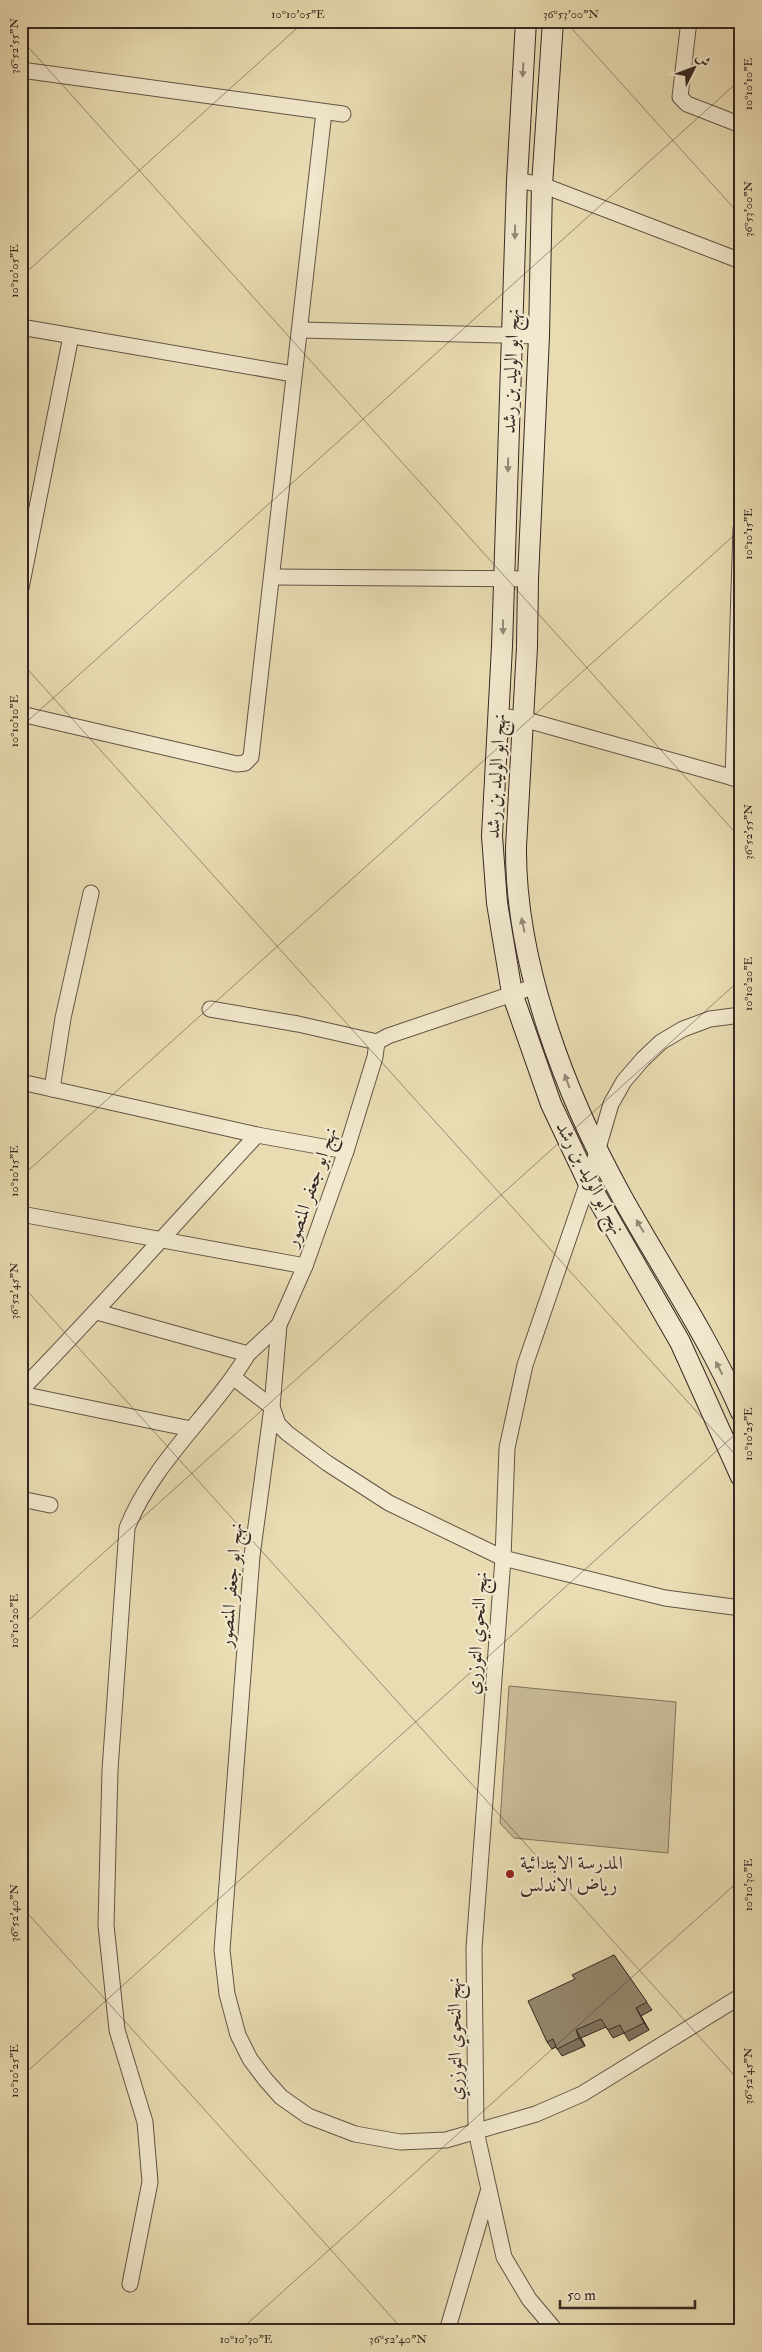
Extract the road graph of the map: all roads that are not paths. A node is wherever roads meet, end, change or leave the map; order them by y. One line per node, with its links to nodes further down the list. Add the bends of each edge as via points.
1 (526, 21): 8 (street, نهج ابو الوليد بن رشد, one-way to 8)
2 (553, 21): 9 (street, نهج ابو الوليد بن رشد)
3 (689, 21): 7 (street, via 680,97 687,104)
4 (21, 70): 5 (street)
5 (324, 112): 6 (street); 12 (street)
6 (343, 114)
7 (741, 125)
8 (517, 180): 9 (street); 13 (street, نهج ابو الوليد بن رشد, one-way to 13)
9 (542, 185): 10 (street); 15 (street, نهج ابو الوليد بن رشد)
10 (741, 260)
11 (21, 327): 14 (street)
12 (300, 330): 13 (street); 16 (street)
13 (513, 334): 15 (street); 19 (street, نهج ابو الوليد بن رشد, one-way to 19)
14 (71, 336): 16 (street); 21 (street)
15 (539, 336): 20 (street, نهج ابو الوليد بن رشد)
16 (293, 374): 18 (street)
17 (741, 528): 25 (street)
18 (273, 577): 19 (street); 22 (street, via 251,757 245,763 236,764)
19 (503, 578): 20 (street); 23 (street, نهج ابو الوليد بن رشد, one-way to 23)
20 (528, 579): 24 (street, نهج ابو الوليد بن رشد)
21 (21, 588)
22 (21, 714)
23 (500, 716): 24 (street); 28 (street, نهج ابو الوليد بن رشد, via 493,868)
24 (523, 719): 25 (street); 27 (street, نهج ابو الوليد بن رشد, one-way to 24, via 516,876)
25 (737, 779)
26 (91, 893): 33 (street, via 63,1018)
27 (536, 986): 28 (street); 36 (street, نهج ابو الوليد بن رشد, one-way to 27, via 551,1040)
28 (512, 993): 31 (street); 37 (street, نهج ابو الوليد بن رشد, via 550,1104)
29 (210, 1008): 31 (street)
30 (741, 1016): 36 (street, نهج النحوي التوزري, via 710,1019 661,1042 624,1081 611,1104)
31 (377, 1042): 35 (street, نهج ابو جعفر المنصور)
32 (21, 1082): 33 (street)
33 (52, 1089): 34 (street)
34 (257, 1135): 35 (street); 39 (street)
35 (346, 1151): 40 (street, نهج ابو جعفر المنصور)
36 (597, 1151): 37 (street, نهج النحوي التوزري); 48 (street, نهج ابو الوليد بن رشد, one-way to 36, via 699,1330)
37 (588, 1182): 50 (street, نهج ابو الوليد بن رشد, via 680,1342); 53 (street, نهج النحوي التوزري, via 542,1311 514,1409 507,1448)
38 (21, 1214): 39 (street)
39 (160, 1239): 40 (street); 41 (street)
40 (305, 1266): 42 (street, نهج ابو جعفر المنصور)
41 (97, 1312): 43 (street); 45 (street)
42 (279, 1325): 43 (street); 47 (street, نهج ابو جعفر المنصور)
43 (248, 1354): 44 (street)
44 (234, 1378): 47 (street); 49 (street)
45 (21, 1390)
46 (21, 1394): 49 (street)
47 (272, 1407): 53 (street, via 278,1424 327,1463 389,1503); 56 (street, نهج ابو جعفر المنصور, via 252,1556 226,1886 222,1950 231,2012 242,2043 265,2079 281,2097 308,2116 355,2134 400,2142 446,2140)
48 (741, 1412)
49 (190, 1430): 58 (street, via 138,1501 126,1528 110,1770 106,1925 117,2030 145,2122 150,2182)
50 (741, 1477)
51 (21, 1499): 52 (street)
52 (50, 1505)
53 (503, 1558): 54 (street, via 664,1598); 56 (street, نهج النحوي التوزري, via 474,1948)
54 (741, 1608)
55 (741, 1996): 56 (street, نهج ابو جعفر المنصور, via 582,2094 536,2114)
56 (476, 2131): 57 (street, نهج النحوي التوزري)
57 (489, 2190): 59 (street); 60 (street, نهج النحوي التوزري, via 504,2257 529,2299)
58 (130, 2284)
59 (447, 2331)
60 (556, 2331)

